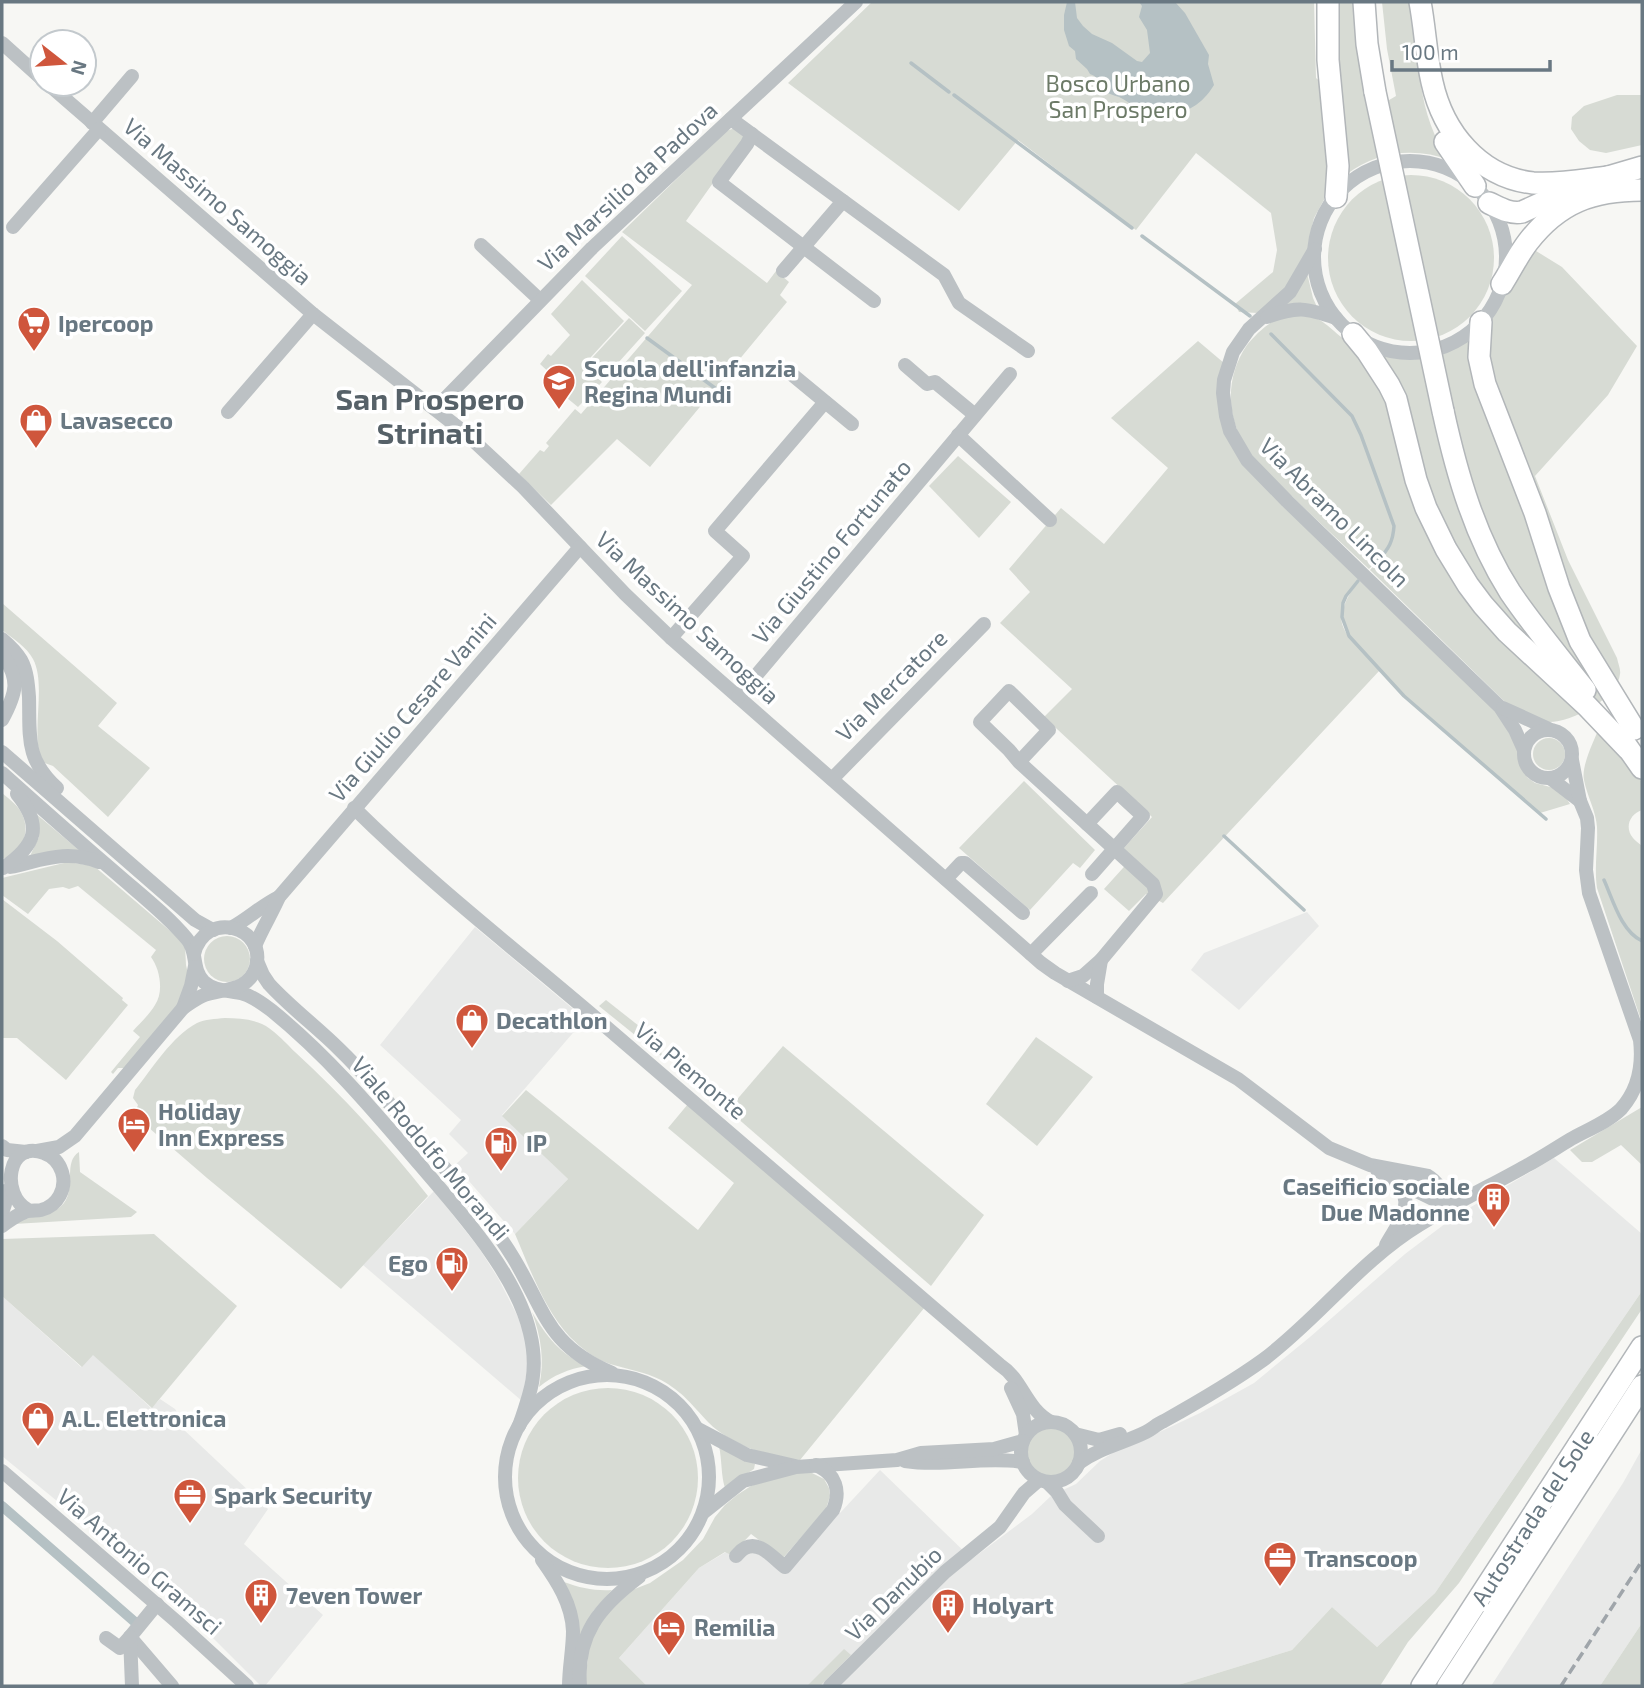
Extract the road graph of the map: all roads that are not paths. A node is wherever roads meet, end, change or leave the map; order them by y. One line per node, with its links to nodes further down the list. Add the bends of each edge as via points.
1 (856, 2): 11 (street, Via Marsilio da Padova)
2 (1328, 2): 18 (highway)
3 (1364, 2): 9 (highway, via 1367,44)
4 (1376, 2): 9 (highway)
5 (1420, 2): 15 (highway, via 1439,107 1452,134 1472,155 1509,177 1533,183); 16 (highway, via 1430,105 1440,133)
6 (2, 43): 7 (street)
7 (28, 66)
8 (132, 76): 12 (street, Via Massimo Samoggia)
9 (1381, 90): 55 (highway, via 1449,410 1482,510 1531,602)
10 (64, 98): 12 (street, Via Massimo Samoggia)
11 (731, 118): 13 (street); 27 (street, Via Marsilio da Padova)
12 (96, 126): 21 (street); 29 (street, Via Massimo Samoggia)
13 (752, 134): 19 (street); 23 (street, via 719,182)
14 (1642, 167): 15 (highway)
15 (1608, 177): 20 (highway, via 1522,212 1507,212)
16 (1475, 186): 18 (street, via 1441,167 1403,162 1366,172); 20 (street)
17 (1642, 190): 26 (highway, via 1594,195 1548,219 1526,244)
18 (1336, 197): 24 (street, via 1319,227)
19 (843, 201): 23 (street); 34 (street, via 944,275 959,303)
20 (1489, 203): 26 (street, via 1504,242)
21 (13, 227)
22 (481, 245): 27 (street)
23 (803, 247): 25 (street); 28 (street)
24 (1315, 250): 30 (street, via 1319,286); 31 (street, Via Abramo Lincoln, via 1290,292)
25 (783, 271)
26 (1502, 284): 32 (street)
27 (540, 300): 39 (street, Via Marsilio da Padova)
28 (874, 301)
29 (313, 314): 39 (street, Via Massimo Samoggia); 40 (street, Via Massimo Samoggia)
30 (1336, 318): 31 (street, Via Abramo Lincoln, via 1298,309); 33 (street)
31 (1260, 321): 52 (street, Via Abramo Lincoln, via 1233,352 1224,380 1226,416 1237,446 1287,501)
32 (1481, 321): 33 (street, via 1448,345 1419,352 1390,351); 55 (highway, via 1479,357 1485,384 1559,588 1580,641)
33 (1353, 334): 55 (highway, via 1396,399 1426,509 1468,585 1507,632 1587,706)
34 (1028, 351)
35 (905, 365): 41 (street, via 927,384 935,382)
36 (789, 372): 38 (street)
37 (1010, 374): 41 (street, Via Giustino Fortunato)
38 (825, 402): 42 (street); 47 (street, via 715,531 743,556)
39 (435, 409): 45 (street, Via Massimo Samoggia, via 494,458)
40 (228, 412)
41 (975, 415): 43 (street, Via Giustino Fortunato)
42 (852, 424)
43 (958, 435): 44 (street); 51 (street, Via Giustino Fortunato)
44 (1050, 520)
45 (580, 547): 47 (street, Via Massimo Samoggia); 65 (street, Via Giulio Cesare Vanini)
46 (984, 624): 63 (street, Via Mercatore)
47 (671, 638): 51 (street, Via Massimo Samoggia)
48 (2, 639): 68 (street, via 25,669 30,745 36,764 116,840)
49 (2, 654): 50 (street)
50 (7, 669): 53 (street, via 14,693)
51 (738, 697): 63 (street, Via Massimo Samoggia)
52 (1500, 707): 54 (street, Via Abramo Lincoln); 56 (street, Via Abramo Lincoln)
53 (2, 720)
54 (1549, 729): 56 (street, via 1533,735); 58 (street, Via Abramo Lincoln, via 1569,742)
55 (1635, 740): 60 (highway)
56 (1524, 750): 62 (street, Via Abramo Lincoln, via 1530,771)
57 (2, 752): 68 (street)
58 (1572, 760): 62 (street, via 1564,773); 64 (street, Via Abramo Lincoln)
59 (1019, 762): 59 (street, via 1049,730 1009,691 980,722); 66 (street)
60 (1642, 768)
61 (2, 776): 69 (street, Viale Rodolfo Morandi); 70 (street, Viale Rodolfo Morandi, via 27,808 32,826 27,848)
62 (1550, 778): 64 (street, Via Abramo Lincoln)
63 (832, 779): 72 (street, Via Massimo Samoggia)
64 (1580, 801): 94 (street, Via Abramo Lincoln, via 1588,828 1589,893 1640,1040 1637,1080 1615,1114)
65 (354, 808): 74 (street, Via Giulio Cesare Vanini); 100 (street, Via Piemonte)
66 (1087, 824): 67 (street); 67 (street, via 1117,792 1143,816)
67 (1115, 849): 71 (street); 81 (street, via 1153,884 1156,894)
68 (127, 862): 77 (street)
69 (105, 864): 70 (street, Viale Rodolfo Morandi, via 66,855); 80 (street, Viale Rodolfo Morandi, via 190,941)
70 (2, 869)
71 (1091, 874)
72 (946, 879): 75 (street, via 965,863); 79 (street, Via Massimo Samoggia)
73 (1091, 893): 79 (street)
74 (279, 897): 76 (street, Via Giulio Cesare Vanini); 78 (street, Via Giulio Cesare Vanini, via 262,927)
75 (1023, 913)
76 (230, 928): 77 (street); 78 (street, Viale Rodolfo Morandi, via 245,934)
77 (213, 930): 80 (street, via 198,942)
78 (256, 953): 83 (street, via 254,972 246,982); 101 (street, Viale Rodolfo Morandi, via 270,984 356,1066 477,1207 514,1260 554,1332 574,1352)
79 (1031, 954): 82 (street, Via Massimo Samoggia)
80 (195, 960): 83 (street, Viale Rodolfo Morandi, via 200,977); 85 (street)
81 (1101, 960): 82 (street, via 1083,976); 84 (street)
82 (1069, 981): 84 (street, Via Massimo Samoggia)
83 (224, 990): 85 (street); 105 (street, Viale Rodolfo Morandi, via 247,995 270,1009 343,1076 491,1254 521,1308 533,1346 534,1375)
84 (1097, 997): 89 (street, Via Massimo Samoggia, via 1238,1079 1329,1148)
85 (183, 1008): 86 (street)
86 (75, 1136): 88 (street, via 59,1147); 91 (street)
87 (2, 1146): 88 (street)
88 (31, 1152): 90 (street); 91 (street, via 46,1153)
89 (1370, 1165): 92 (street, Via Massimo Samoggia); 94 (street, Via Massimo Samoggia, via 1428,1176)
90 (4, 1166): 93 (street)
91 (60, 1166): 95 (street, via 64,1176 58,1198 50,1206)
92 (1390, 1178): 94 (street, Via Massimo Samoggia); 98 (street, Via Massimo Samoggia, via 1403,1190 1406,1202)
93 (5, 1191): 95 (street, via 14,1203); 96 (street)
94 (1455, 1204): 98 (street, Via Abramo Lincoln)
95 (28, 1210): 97 (street)
96 (2, 1213)
97 (2, 1226)
98 (1383, 1251): 104 (street, Via Abramo Lincoln, via 1281,1346 1219,1389)
99 (1642, 1347): 132 (highway, Autostrada del Sole)
100 (1000, 1365): 103 (street, Via Piemonte, via 1035,1411); 108 (street, Via Piemonte, via 1025,1420)
101 (616, 1375): 105 (street, Viale Rodolfo Morandi, via 590,1376 554,1389 534,1405); 106 (street, Viale Rodolfo Morandi, via 645,1381 670,1396)
102 (1642, 1386): 133 (highway, Autostrada del Sole)
103 (1051, 1422): 107 (street); 108 (street, via 1040,1423)
104 (1158, 1423): 107 (street, Via Abramo Lincoln, via 1099,1440); 113 (street, Via Abramo Lincoln, via 1148,1432 1096,1452)
105 (519, 1426): 120 (street, Viale Rodolfo Morandi, via 507,1457 506,1491 516,1523)
106 (698, 1429): 112 (street, via 747,1455); 117 (street, Viale Rodolfo Morandi, via 710,1470)
107 (1075, 1434): 113 (street, via 1081,1451)
108 (1024, 1438): 109 (street, via 994,1449 921,1453); 110 (street)
109 (897, 1460): 110 (street); 111 (street)
110 (1023, 1464): 115 (street); 118 (street, Via Danubio, via 1015,1494)
111 (816, 1465): 112 (street); 121 (street, via 835,1483 836,1502 785,1567 761,1547 745,1548)
112 (796, 1467): 117 (street, via 743,1481)
113 (1076, 1469): 115 (street, via 1057,1482); 116 (street)
114 (2, 1471): 123 (street, Via Antonio Gramsci)
115 (1043, 1481): 116 (street); 118 (street, Via Danubio, via 1024,1493)
116 (1065, 1505): 119 (street)
117 (704, 1512): 122 (street, Viale Rodolfo Morandi, via 677,1553)
118 (990, 1536): 131 (street, Via Danubio, via 945,1572)
119 (1098, 1536)
120 (535, 1550): 122 (street, Viale Rodolfo Morandi, via 579,1576 621,1578); 129 (street, via 569,1606 573,1631)
121 (736, 1556)
122 (646, 1572): 130 (street, via 614,1596 589,1629 580,1657)
123 (157, 1604): 124 (street); 128 (street, Via Antonio Gramsci)
124 (130, 1637): 125 (street, via 120,1648); 126 (street); 127 (street)
125 (106, 1638)
126 (132, 1686)
127 (172, 1686)
128 (247, 1686)
129 (569, 1686)
130 (580, 1686)
131 (830, 1686)
132 (1422, 1686)
133 (1448, 1686)

